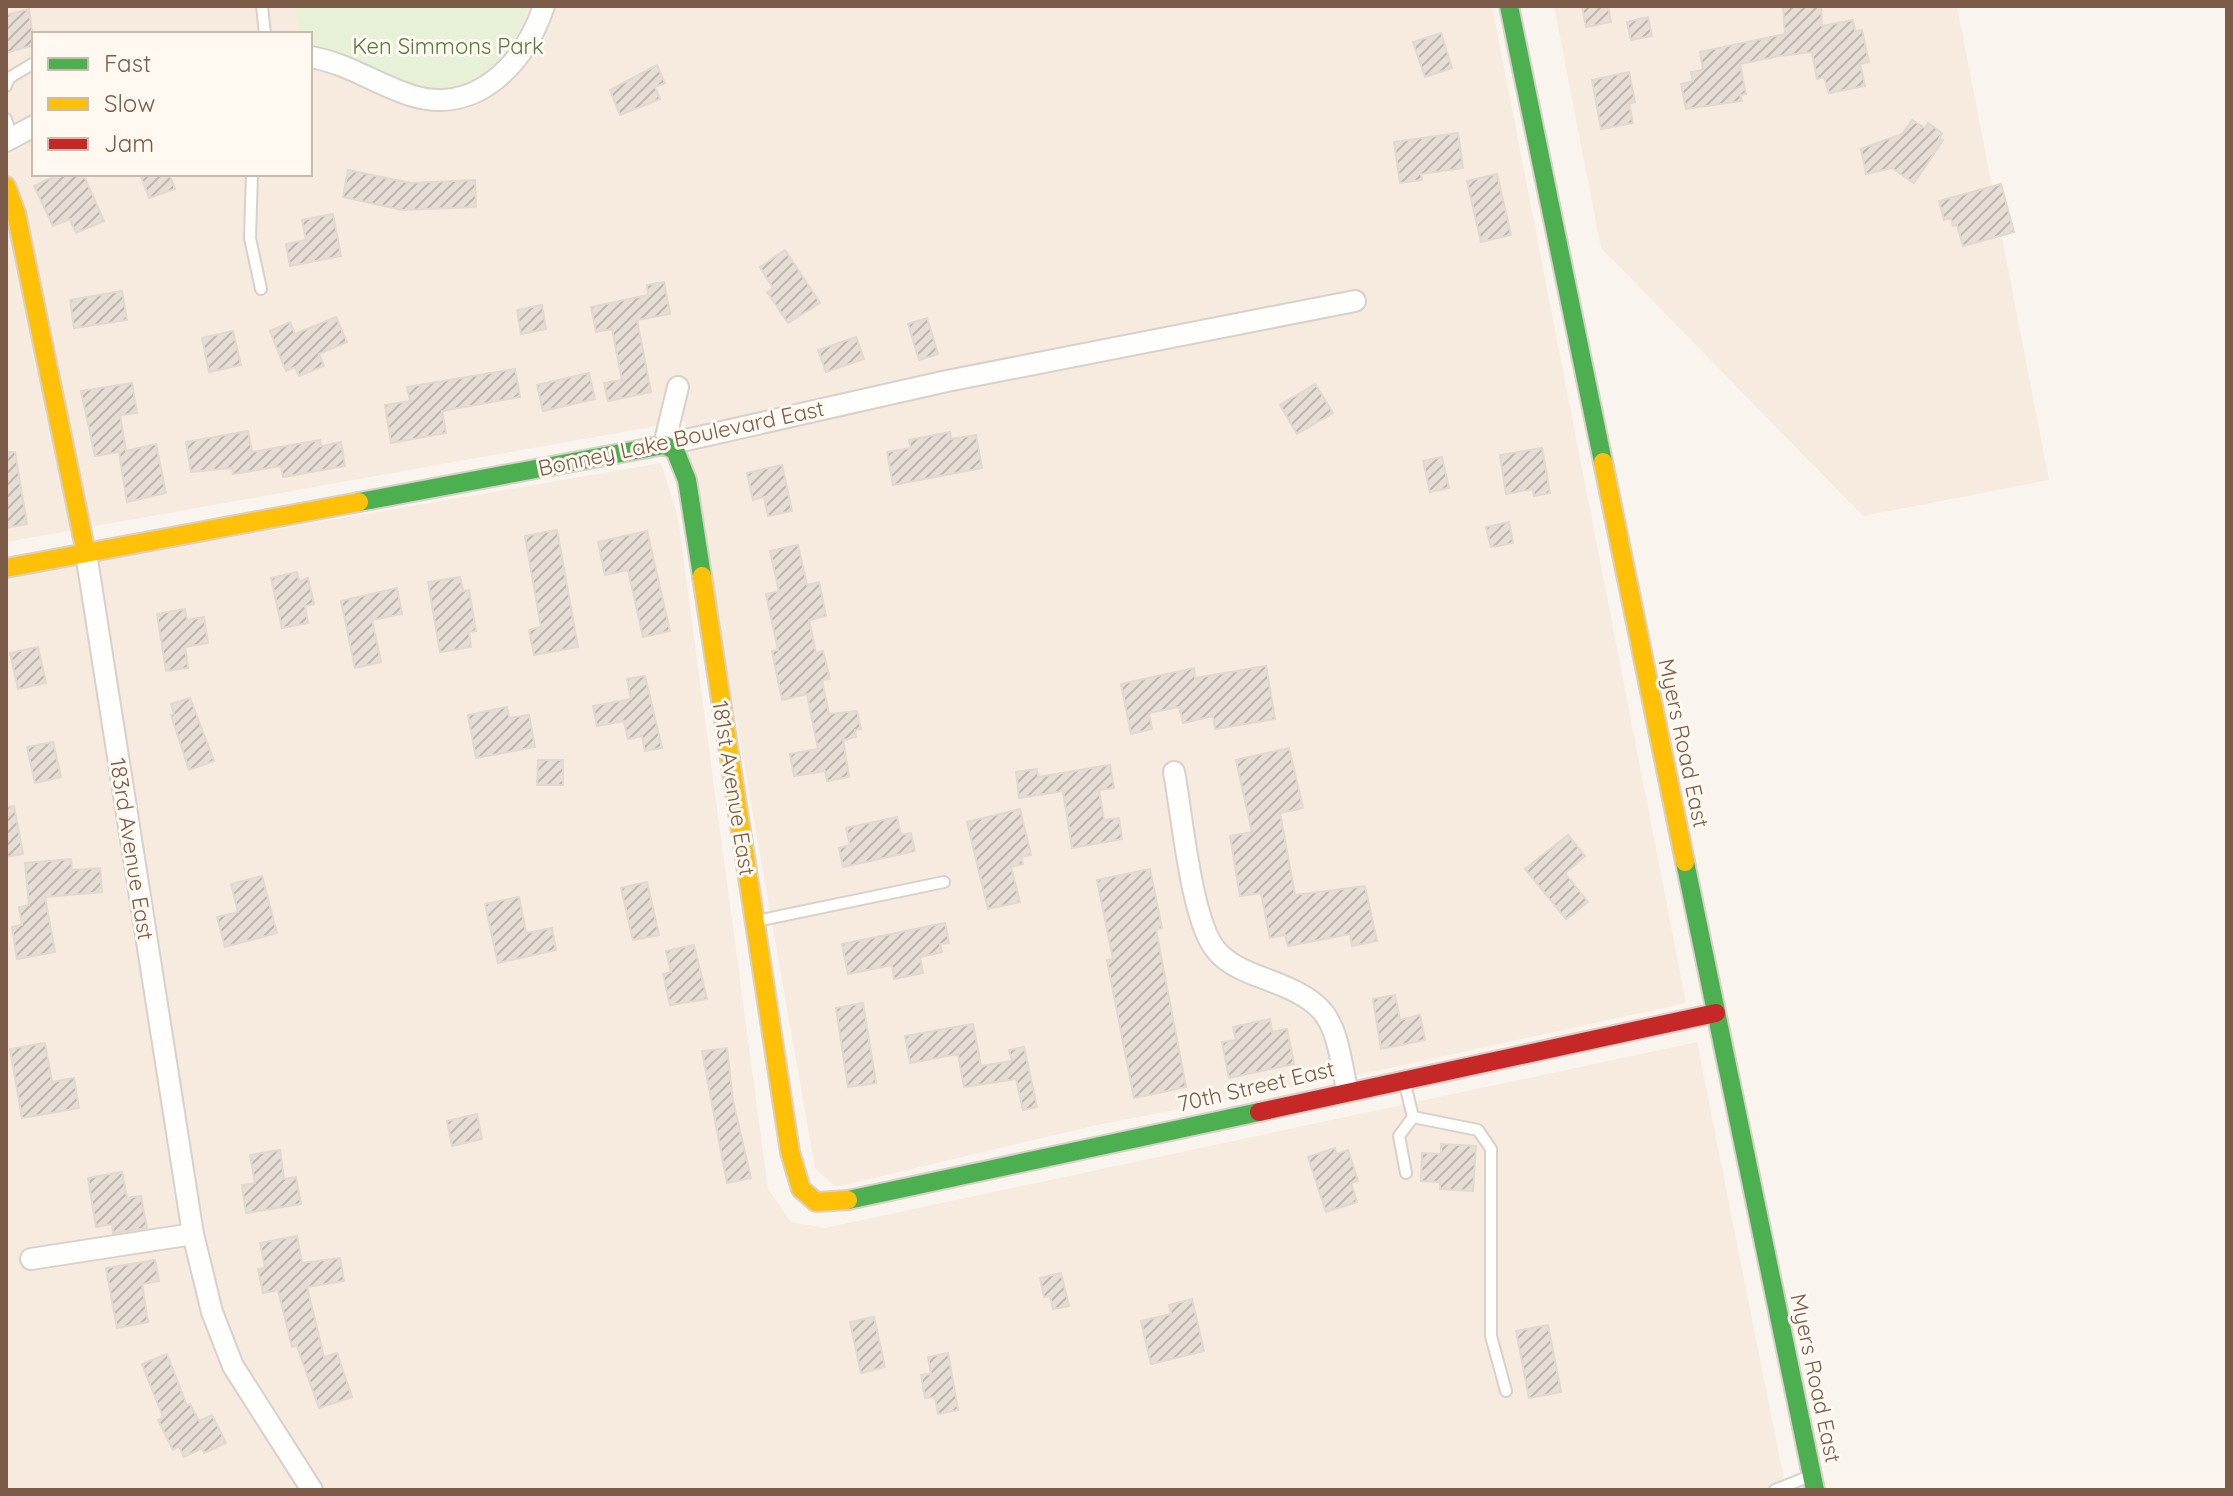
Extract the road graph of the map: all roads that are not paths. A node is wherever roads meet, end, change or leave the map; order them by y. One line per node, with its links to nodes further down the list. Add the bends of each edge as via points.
1 (262, 6): 4 (lane)
2 (544, 6): 5 (street, via 527,47 501,76 450,100 413,96 358,70)
3 (1509, 6): 21 (street, Myers Road East)
4 (265, 32)
5 (312, 58)
6 (32, 64): 7 (lane, via 9,78)
7 (6, 86)
8 (32, 127): 9 (street)
9 (8, 133)
10 (252, 176): 12 (lane, via 250,238)
11 (6, 186): 16 (street, 183rd Avenue East, via 16,213)
12 (261, 289)
13 (1355, 301): 15 (street, Bonney Lake Boulevard East, via 947,381)
14 (678, 387): 15 (street)
15 (664, 445): 16 (street, Bonney Lake Boulevard East); 20 (street, 181st Avenue East, via 678,454 687,480)
16 (86, 553): 17 (street, Bonney Lake Boulevard East); 27 (street, 183rd Avenue East)
17 (6, 568)
18 (1174, 772): 23 (street, via 1199,912 1209,940 1237,967 1317,1003 1335,1035)
19 (944, 882): 20 (lane)
20 (755, 922): 26 (street, 181st Avenue East, via 790,1152 797,1182)
21 (1716, 1013): 22 (street, 70th Street East); 30 (street, Myers Road East)
22 (1404, 1078): 23 (street, 70th Street East); 24 (lane)
23 (1347, 1090): 26 (street, 70th Street East, via 852,1200 830,1203)
24 (1413, 1117): 25 (lane, via 1399,1136); 29 (lane, via 1478,1130 1491,1149 1491,1336)
25 (1406, 1173)
26 (807, 1196)
27 (193, 1234): 28 (street); 31 (street, 183rd Avenue East, via 212,1312 233,1366)
28 (31, 1259)
29 (1506, 1391)
30 (1813, 1483): 32 (lane)
31 (312, 1490)
32 (1775, 1490)

